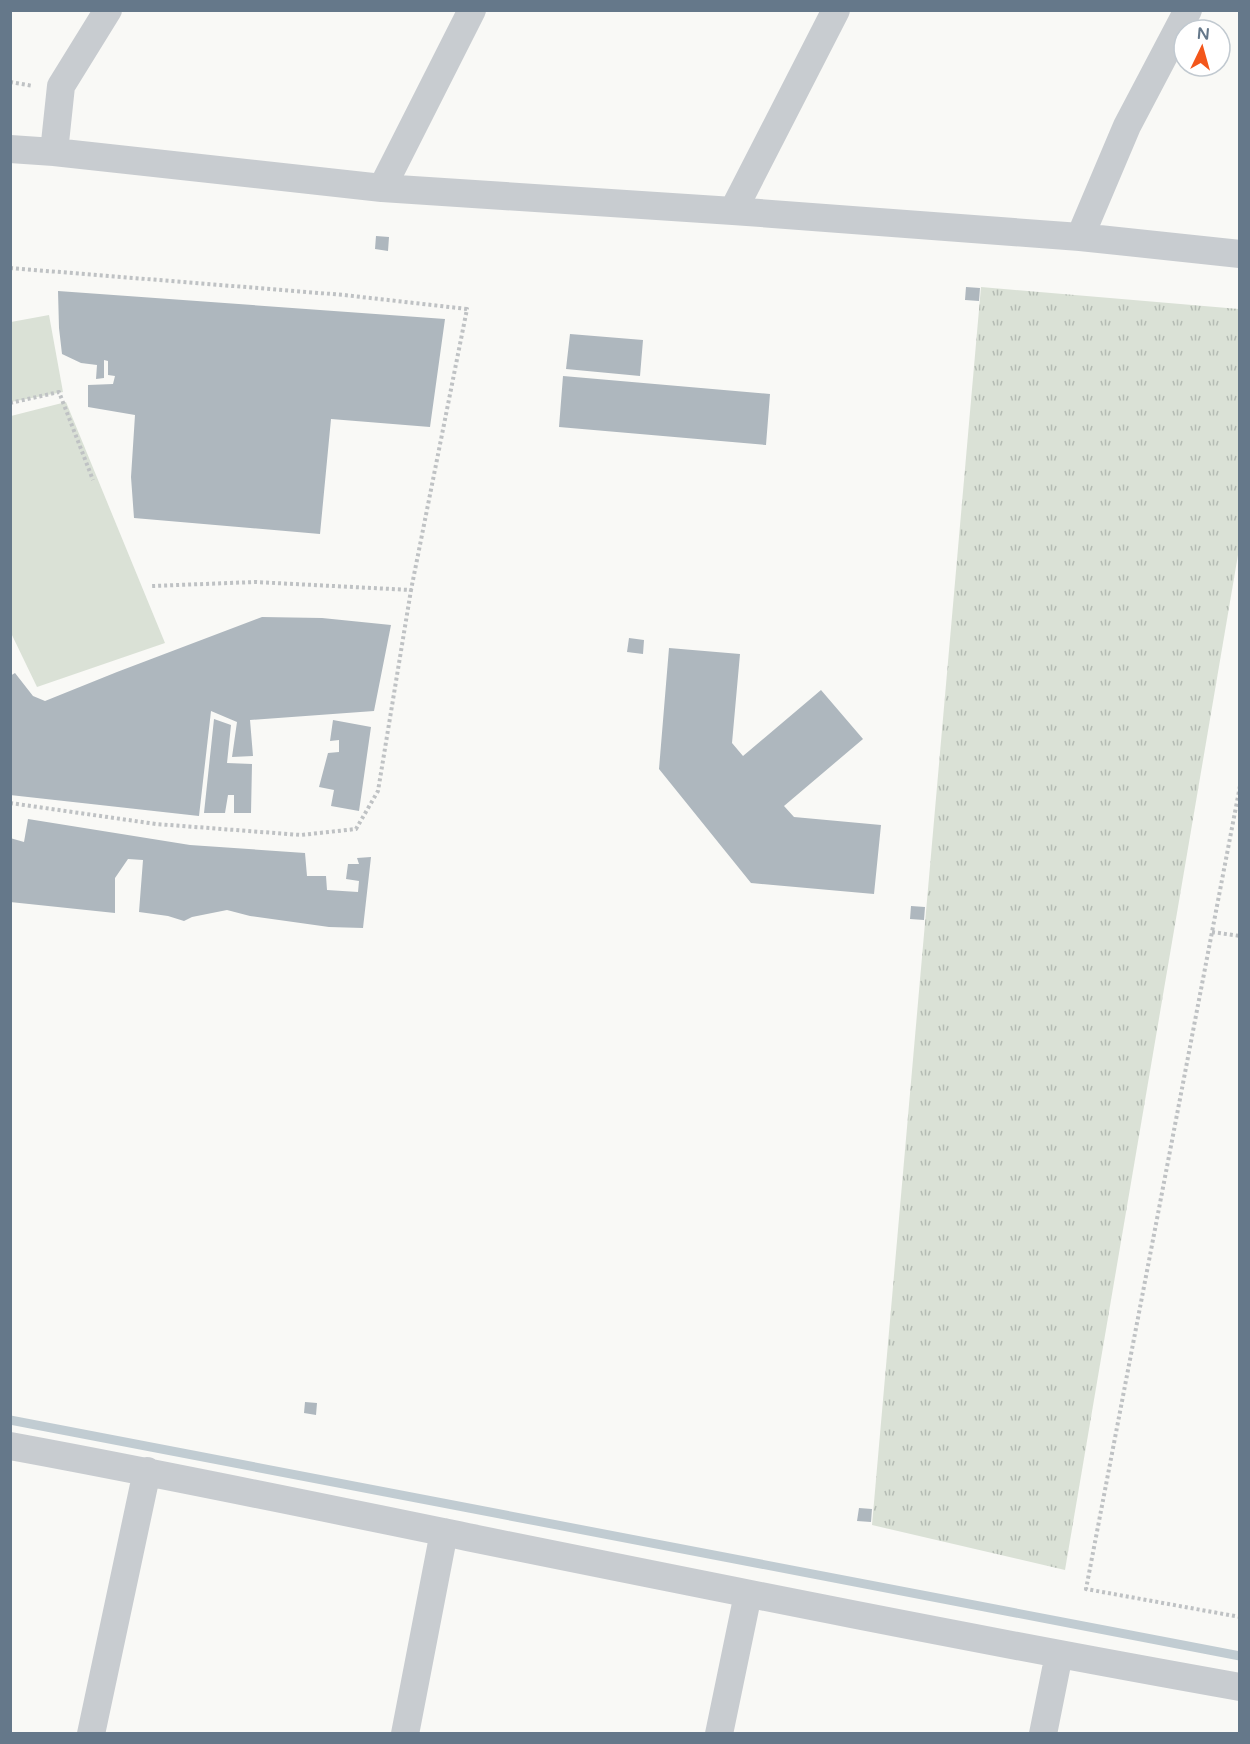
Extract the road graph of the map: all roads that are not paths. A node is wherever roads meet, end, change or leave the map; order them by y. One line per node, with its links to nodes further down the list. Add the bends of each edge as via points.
1 (108, 10): 6 (street, via 61,86)
2 (472, 10): 7 (street)
3 (836, 10): 8 (street)
4 (1188, 10): 9 (street, via 1127,126)
5 (10, 149): 6 (street)
6 (54, 152): 7 (street)
7 (382, 188): 8 (street)
8 (733, 211): 9 (street)
9 (1080, 237): 10 (street)
10 (1239, 254)
11 (10, 1446): 12 (street)
12 (147, 1471): 13 (street); 17 (street)
13 (444, 1532): 14 (street); 18 (street)
14 (748, 1594): 15 (street); 19 (street)
15 (1059, 1654): 16 (street); 20 (street)
16 (1239, 1687)
17 (91, 1734)
18 (405, 1734)
19 (719, 1734)
20 (1043, 1734)

